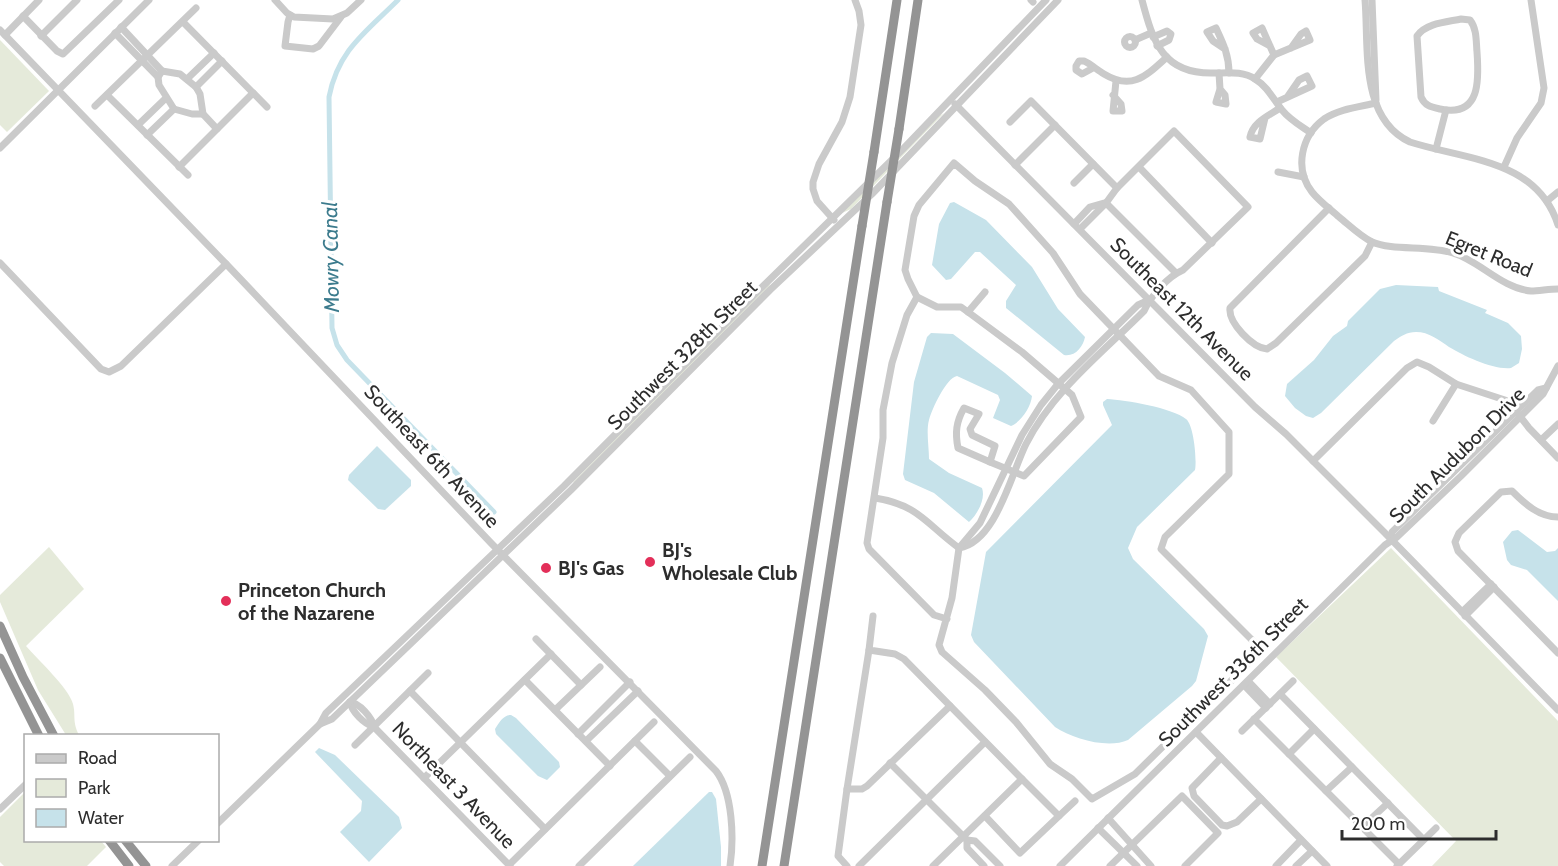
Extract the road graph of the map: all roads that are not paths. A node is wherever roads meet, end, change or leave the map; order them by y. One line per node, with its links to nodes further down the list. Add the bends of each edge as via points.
1 (39, 0): 18 (street)
2 (77, 0): 24 (street)
3 (119, 0): 24 (street, via 64,53)
4 (149, 0): 21 (street)
5 (275, 0): 17 (street)
6 (361, 0): 19 (street)
7 (855, 0): 82 (street, via 861,26 850,97 813,182 817,201)
8 (897, 0): 203 (highway, bridge)
9 (918, 0): 204 (highway, bridge)
10 (1046, 0): 50 (street, Southwest 328th Street)
11 (1058, 0): 54 (street, Southwest 328th Street)
12 (1142, 0): 23 (street)
13 (1365, 0): 51 (street, via 1371,92)
14 (1372, 0): 51 (street)
15 (1531, 0): 72 (street, via 1543,96)
16 (196, 8): 20 (street)
17 (290, 15): 19 (street); 19 (street, via 285,46 314,49)
18 (23, 16): 22 (street); 24 (street)
19 (341, 17)
20 (183, 22): 30 (street); 33 (street)
21 (118, 30): 33 (street); 44 (street)
22 (2, 33): 44 (street, Southeast 6th Avenue)
23 (1152, 35): 25 (street); 26 (street); 26 (street, via 1167,31 1171,34 1169,40)
24 (41, 36)
25 (1135, 40)
26 (1157, 46): 32 (street)
27 (1270, 46): 31 (street)
28 (1291, 48): 31 (street)
29 (1225, 49): 37 (street)
30 (214, 53): 34 (street); 39 (street)
31 (1274, 55): 40 (street)
32 (1167, 57): 36 (street, via 1193,72); 41 (street, via 1140,79)
33 (145, 58): 38 (street); 46 (street)
34 (222, 61): 42 (street); 45 (street)
35 (1093, 68): 41 (street)
36 (1219, 73): 37 (street); 43 (street)
37 (1229, 73): 40 (street)
38 (160, 74): 39 (street, via 180,74); 49 (street, via 159,85)
39 (187, 79): 42 (street)
40 (1255, 79): 52 (street)
41 (1116, 81): 47 (street)
42 (196, 87): 58 (street)
43 (1220, 89)
44 (58, 90): 66 (street); 89 (street, Southeast 6th Avenue)
45 (253, 93): 55 (street); 63 (street)
46 (107, 95): 53 (street); 62 (street)
47 (1113, 95)
48 (1288, 96): 52 (street)
49 (166, 98): 56 (street); 62 (street)
50 (951, 99): 54 (street, Southeast 12th Avenue); 82 (street, Southwest 328th Street)
51 (1376, 103): 64 (street, via 1331,115); 67 (street, via 1384,121 1398,136)
52 (1279, 105): 59 (street); 64 (street)
53 (95, 106)
54 (957, 106): 69 (street, Southeast 12th Avenue); 83 (street, Southwest 328th Street)
55 (267, 107)
56 (174, 109): 58 (street); 65 (street)
57 (1446, 110): 57 (street, via 1464,106 1477,91 1476,34 1473,24 1466,19 1429,27 1417,36 1421,97 1426,105); 67 (street)
58 (203, 114): 63 (street)
59 (1265, 118)
60 (1010, 122): 61 (street, via 1031,101)
61 (1055, 125): 68 (street); 69 (street)
62 (138, 126): 65 (street)
63 (217, 129): 70 (street)
64 (1311, 133): 75 (street, via 1303,152)
65 (147, 135): 70 (street)
66 (0, 148)
67 (1436, 149): 72 (street)
68 (1093, 164): 76 (street); 77 (street)
69 (1015, 165): 85 (street, Southeast 12th Avenue)
70 (180, 167): 74 (street)
71 (1139, 167): 77 (street); 87 (street); 87 (street, via 1174,131 1248,207)
72 (1504, 167): 79 (street, via 1528,180)
73 (1278, 172): 75 (street)
74 (188, 175)
75 (1304, 177): 81 (street, via 1311,191)
76 (1074, 183)
77 (1117, 188): 80 (street)
78 (1558, 192): 79 (street)
79 (1547, 201): 84 (street)
80 (1106, 203): 85 (street, via 1090,207); 90 (street)
81 (1329, 208): 86 (street); 86 (street, via 1230,308 1231,317 1261,349 1269,349 1365,256)
82 (832, 219): 83 (street); 114 (street, Southwest 328th Street)
83 (839, 225): 115 (street, Southwest 328th Street)
84 (1558, 225)
85 (1077, 226): 94 (street, Southeast 12th Avenue)
86 (1372, 242): 91 (street, Egret Road, via 1455,253 1512,285 1530,291)
87 (1212, 243): 90 (street)
88 (0, 263): 89 (street, via 106,372 120,366)
89 (226, 264): 114 (street, Southeast 6th Avenue)
90 (1176, 273): 94 (street)
91 (1558, 289)
92 (985, 292): 95 (street)
93 (918, 297): 95 (street, via 937,307 961,307); 96 (street, via 905,270 914,216 954,163 1009,204 1053,253 1080,294); 110 (street, via 907,315 892,363 883,410)
94 (1149, 300): 96 (street, via 1138,305); 106 (street, Southeast 12th Avenue)
95 (968, 312): 98 (street)
96 (1117, 332): 98 (street); 100 (street); 136 (street, via 1159,376 1191,390 1229,432 1229,474 1166,537 1161,549 1260,649 1227,685)
97 (1558, 366): 101 (street, South Audubon Drive, via 1543,394)
98 (1058, 384): 100 (street); 108 (street, via 1022,435)
99 (1456, 384): 101 (street, via 1503,398); 102 (street); 106 (street, via 1414,362)
100 (1065, 389): 109 (street, via 1041,419); 109 (street, via 1072,395 1081,417 1024,476)
101 (1519, 415): 104 (street); 112 (street, South Audubon Drive)
102 (1433, 421)
103 (1558, 424): 104 (street)
104 (1541, 440): 105 (street)
105 (1558, 458)
106 (1313, 461): 112 (street, Southeast 12th Avenue)
107 (990, 462): 107 (street, via 958,448 957,420 964,408 978,414 970,429 972,435 995,446); 108 (street)
108 (1005, 468): 109 (street); 113 (street, via 980,523)
109 (1013, 473): 113 (street, via 983,535)
110 (875, 498): 113 (street, via 893,501 918,513); 119 (street, via 869,549 934,615)
111 (1558, 517): 116 (street, via 1543,515 1512,491 1501,492 1459,533 1455,542 1458,551)
112 (1391, 540): 117 (street, Southeast 12th Avenue); 131 (street, Southwest 336th Street)
113 (959, 548): 119 (street)
114 (497, 549): 115 (street, Southeast 6th Avenue); 146 (street, Southwest 328th Street, via 326,713)
115 (503, 555): 130 (street, Southeast 6th Avenue); 137 (street, Southwest 328th Street)
116 (1492, 585): 117 (street); 123 (street)
117 (1463, 614): 142 (street, Southeast 12th Avenue)
118 (873, 616): 122 (street)
119 (946, 619): 136 (street, via 939,645 942,652 1009,714 1050,764 1092,799 1135,774)
120 (0, 626): 153 (highway)
121 (536, 639): 124 (street)
122 (869, 650): 138 (street, via 904,659); 170 (street)
123 (1558, 653)
124 (551, 654): 128 (street); 132 (street)
125 (0, 658): 152 (highway)
126 (600, 667): 132 (street)
127 (428, 673): 134 (street)
128 (525, 680): 141 (street); 158 (street)
129 (1293, 681): 135 (street)
130 (630, 682): 133 (street, Southeast 6th Avenue); 145 (street)
131 (1246, 683): 139 (street, Southwest 336th Street); 140 (street)
132 (581, 685): 141 (street)
133 (638, 691): 149 (street); 202 (street, Southeast 6th Avenue, via 721,777 731,820)
134 (410, 692): 147 (street); 158 (street)
135 (1280, 694): 140 (street); 148 (street)
136 (1212, 695): 139 (street)
137 (350, 702): 146 (street, Southwest 328th Street, via 332,719); 147 (street, Northeast 3 Avenue)
138 (950, 706): 157 (street); 163 (street)
139 (1223, 706): 151 (street, Southwest 336th Street)
140 (1268, 706): 143 (street)
141 (555, 710): 154 (street)
142 (1558, 710)
143 (1254, 719): 150 (street); 160 (street)
144 (654, 722): 156 (street)
145 (589, 723): 149 (street); 154 (street)
146 (320, 724): 180 (street, Southwest 328th Street)
147 (374, 726): 159 (street); 167 (street, Northeast 3 Avenue)
148 (1314, 729): 160 (street); 165 (street)
149 (596, 731): 155 (street)
150 (1242, 731)
151 (1196, 732): 162 (street); 179 (street, Southwest 336th Street)
152 (38, 734)
153 (53, 734)
154 (578, 734): 155 (street)
155 (586, 741): 164 (street)
156 (635, 741): 164 (street); 166 (street)
157 (986, 742): 168 (street); 173 (street)
158 (460, 743): 167 (street); 184 (street)
159 (355, 745)
160 (1289, 754): 171 (street)
161 (690, 757): 166 (street)
162 (1221, 758): 172 (street); 172 (street, via 1192,788 1194,796 1222,825 1232,826)
163 (890, 763): 170 (street, via 862,789); 173 (street)
164 (610, 766): 184 (street)
165 (1352, 766): 171 (street); 175 (street)
166 (670, 776): 201 (street)
167 (424, 778): 196 (street, Northeast 3 Avenue)
168 (1022, 779): 177 (street); 178 (street)
169 (24, 786): 176 (street)
170 (848, 789): 205 (street, via 838,856)
171 (1326, 791): 181 (street)
172 (1261, 799): 187 (street)
173 (926, 800): 185 (street); 206 (street)
174 (1075, 801): 178 (street)
175 (1388, 803): 181 (street); 186 (street)
176 (0, 809)
177 (985, 816): 178 (street, via 1020,853); 185 (street)
178 (1059, 816)
179 (1108, 818): 182 (street, Southwest 336th Street); 191 (street)
180 (219, 822)
181 (1362, 827): 197 (street)
182 (1098, 828): 194 (street); 209 (street, Southwest 336th Street)
183 (1436, 828): 186 (street)
184 (545, 829): 196 (street)
185 (965, 838): 193 (street); 195 (street, via 967,849); 207 (street)
186 (1423, 839): 197 (street)
187 (1301, 840): 192 (street); 214 (street)
188 (111, 842): 198 (highway)
189 (127, 842): 199 (highway)
190 (197, 842): 200 (street)
191 (1132, 844): 194 (street); 212 (street); 213 (street, via 1182,796 1218,833)
192 (1312, 851): 215 (street); 216 (street)
193 (987, 852): 195 (street); 208 (street)
194 (1124, 852): 210 (street); 211 (street)
195 (981, 863)
196 (509, 865)
197 (1398, 865)
198 (129, 866)
199 (146, 866)
200 (172, 866)
201 (579, 866)
202 (730, 866)
203 (762, 866)
204 (784, 866)
205 (847, 866)
206 (859, 866)
207 (933, 866)
208 (1000, 866)
209 (1060, 866)
210 (1110, 866)
211 (1137, 866)
212 (1151, 866)
213 (1185, 866)
214 (1276, 866)
215 (1296, 866)
216 (1327, 866)

